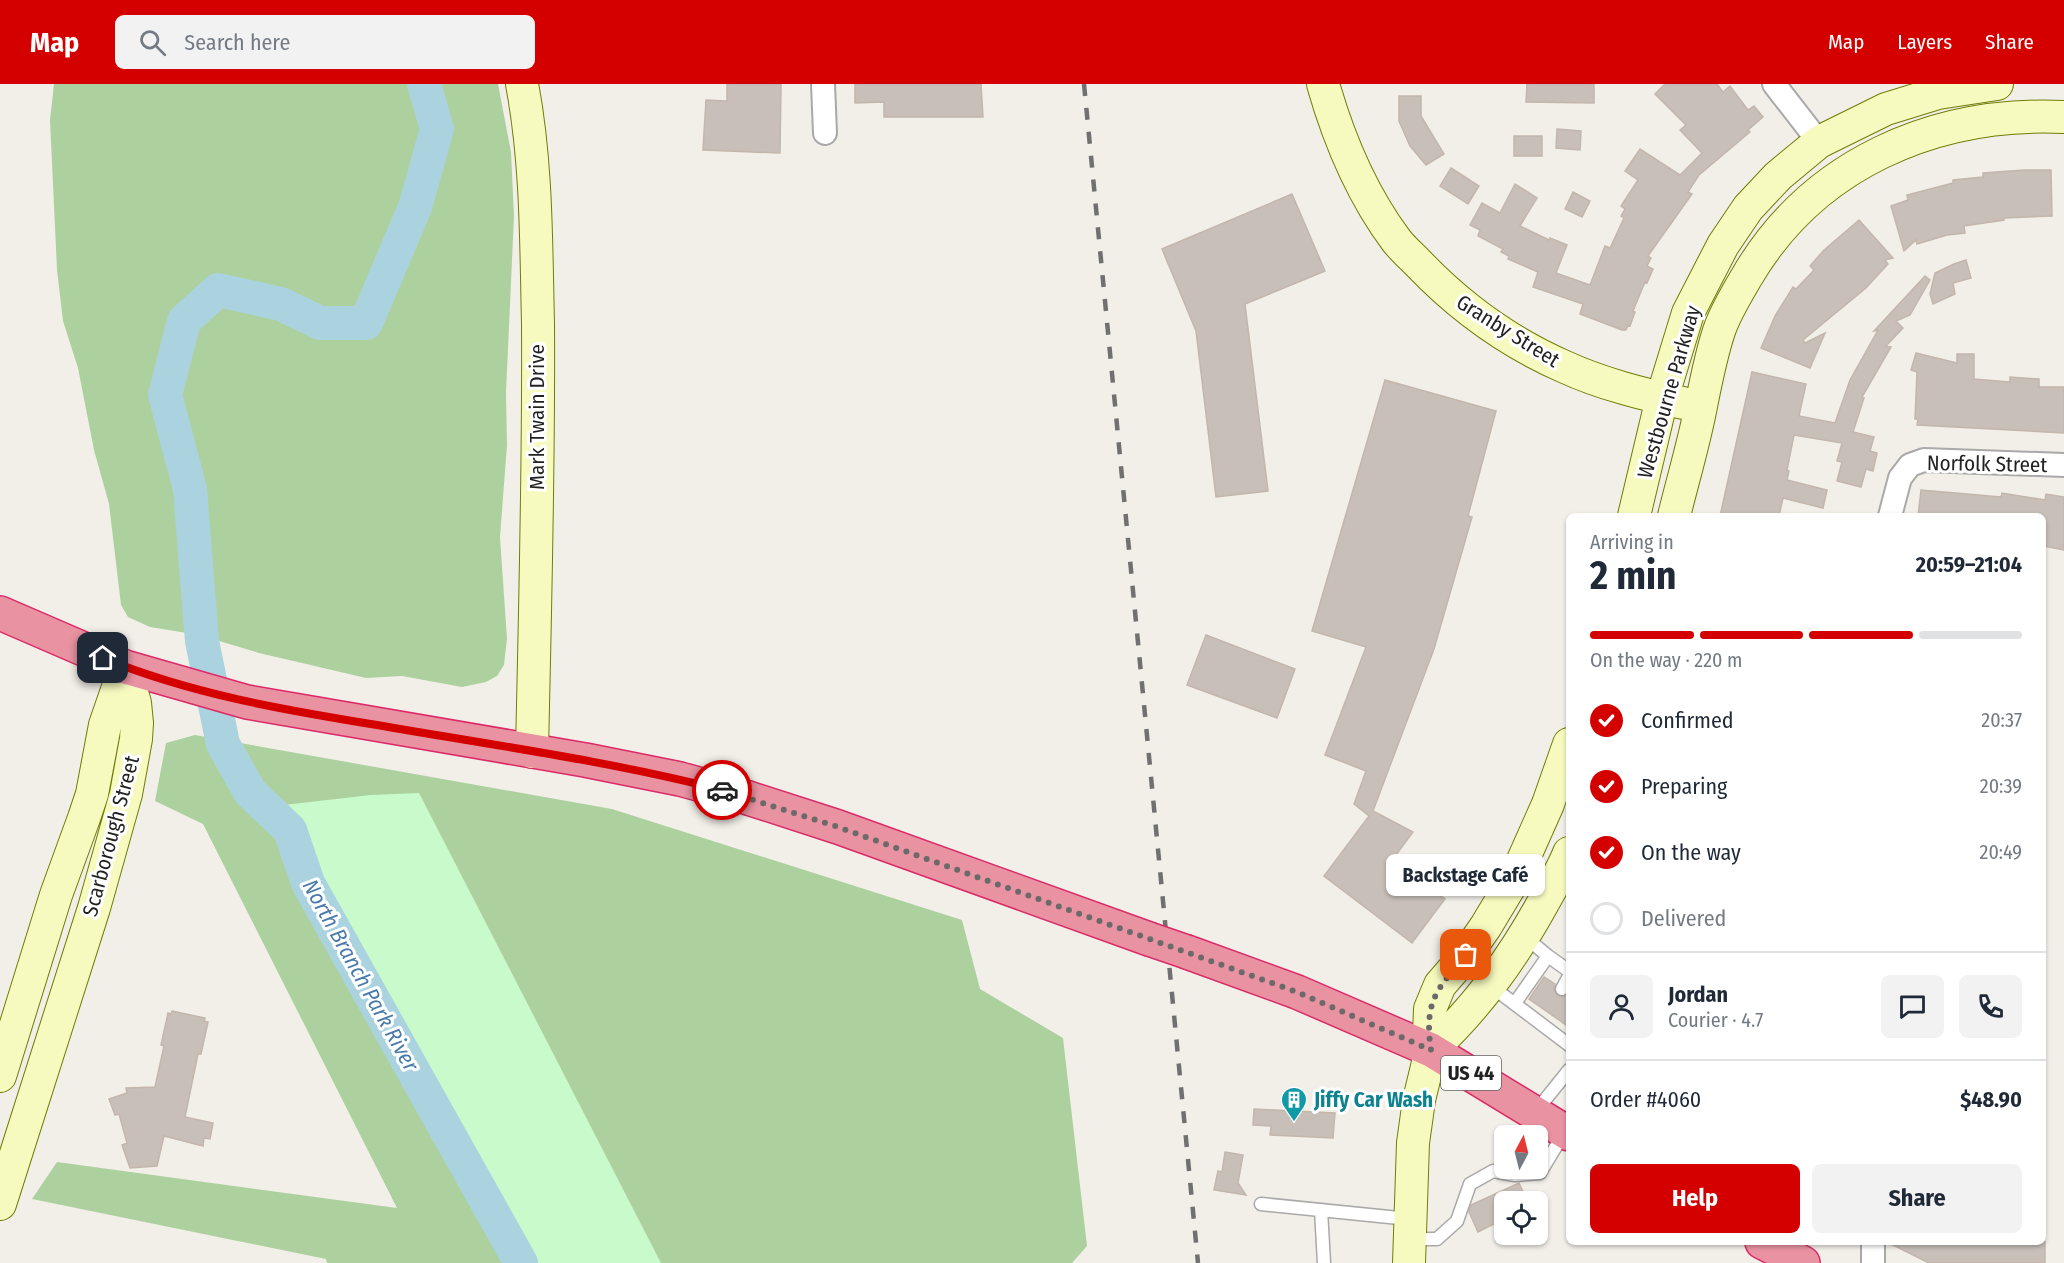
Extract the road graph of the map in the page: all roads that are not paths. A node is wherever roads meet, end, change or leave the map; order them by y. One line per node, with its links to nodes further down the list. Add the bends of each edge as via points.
1 (522, 84): 19 (main road, Mark Twain Drive, via 531,130 536,237 538,386)
2 (823, 84): 9 (street)
3 (1323, 84): 11 (main road, Granby Street, via 1340,139 1370,200 1396,240 1464,307 1565,368)
4 (1774, 84): 10 (street)
5 (1997, 84): 6 (main road, Westbourne Parkway)
6 (1938, 93): 8 (main road); 10 (main road, Westbourne Parkway, via 1886,109)
7 (2064, 117): 8 (main road, Westbourne Parkway, via 1994,119)
8 (1949, 127): 12 (main road, Westbourne Parkway, via 1864,160 1821,189 1787,220 1758,256 1720,329)
9 (825, 133)
10 (1819, 142): 11 (main road, Westbourne Parkway, via 1770,184 1723,245 1688,313)
11 (1662, 398): 12 (main road, Granby Street); 14 (main road, Westbourne Parkway)
12 (1701, 407): 15 (main road, Westbourne Parkway)
13 (2064, 465): 16 (street, Norfolk Street, via 1924,460 1910,465 1900,477)
14 (1635, 513)
15 (1675, 513)
16 (1891, 513)
17 (0, 613): 18 (highway, US 44)
18 (125, 667): 19 (highway, US 44, via 247,702); 34 (main road, Scarborough Street, via 105,725 92,794); 38 (main road, Scarborough Street, via 137,723 126,794)
19 (532, 752): 32 (highway, US 44, bridge, via 668,777 838,827 1297,992)
20 (1566, 753): 32 (main road, via 1516,876 1486,926 1435,994 1429,1018)
21 (1566, 858): 22 (main road)
22 (1524, 935): 23 (lane); 26 (main road)
23 (1548, 956): 24 (lane); 28 (lane)
24 (1566, 969)
25 (1566, 982): 27 (lane)
26 (1491, 985): 28 (lane); 32 (main road, via 1464,1019)
27 (1562, 989)
28 (1515, 1003): 30 (lane)
29 (1547, 1011): 30 (lane)
30 (1538, 1022): 31 (lane)
31 (1566, 1042)
32 (1431, 1050): 35 (highway, US 44); 41 (main road, via 1413,1143)
33 (1566, 1074): 35 (lane)
34 (0, 1076)
35 (1534, 1112): 36 (highway, US 44)
36 (1566, 1128)
37 (1566, 1132): 41 (lane, via 1539,1173 1515,1175 1493,1171 1470,1184 1457,1221 1437,1239)
38 (0, 1204)
39 (1261, 1204): 40 (lane)
40 (1321, 1210): 41 (lane); 44 (lane)
41 (1410, 1241)
42 (1768, 1245): 45 (highway)
43 (1873, 1245): 46 (street)
44 (1324, 1263)
45 (1803, 1263)
46 (1873, 1263)

